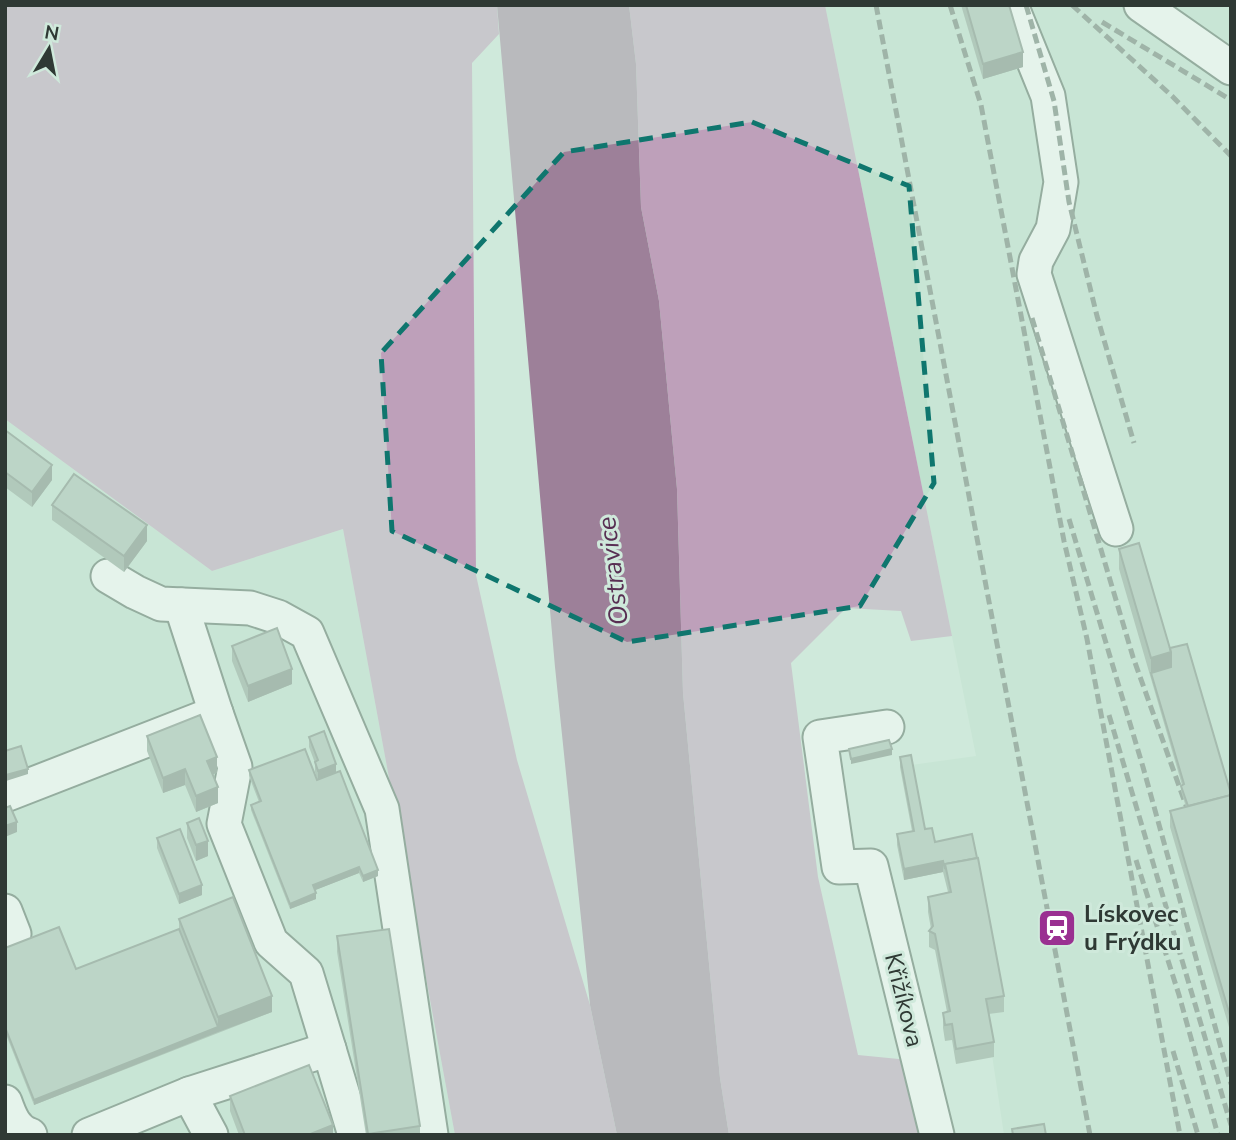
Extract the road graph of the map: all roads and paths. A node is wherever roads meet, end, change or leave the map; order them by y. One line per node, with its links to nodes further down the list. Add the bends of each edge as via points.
1 (1011, 5): 4 (street, via 1048,96 1061,182 1053,229 1034,274)
2 (1141, 5): 3 (street)
3 (1231, 68)
4 (1116, 529)
5 (108, 576): 6 (street, via 161,604)
6 (181, 605): 7 (street); 19 (street, via 250,608 307,633 382,809)
7 (216, 713): 9 (street); 12 (street, via 235,767 224,824 271,942 306,973)
8 (887, 727): 20 (street, Křižíkova, via 820,737 839,867 871,866)
9 (5, 795)
10 (5, 911): 11 (street, via 14,934)
11 (5, 938)
12 (329, 1049): 13 (street); 18 (street)
13 (189, 1094): 16 (street); 17 (street)
14 (5, 1102): 15 (street, via 11,1119)
15 (30, 1135)
16 (89, 1135)
17 (211, 1135)
18 (355, 1135)
19 (431, 1135)
20 (937, 1135)

